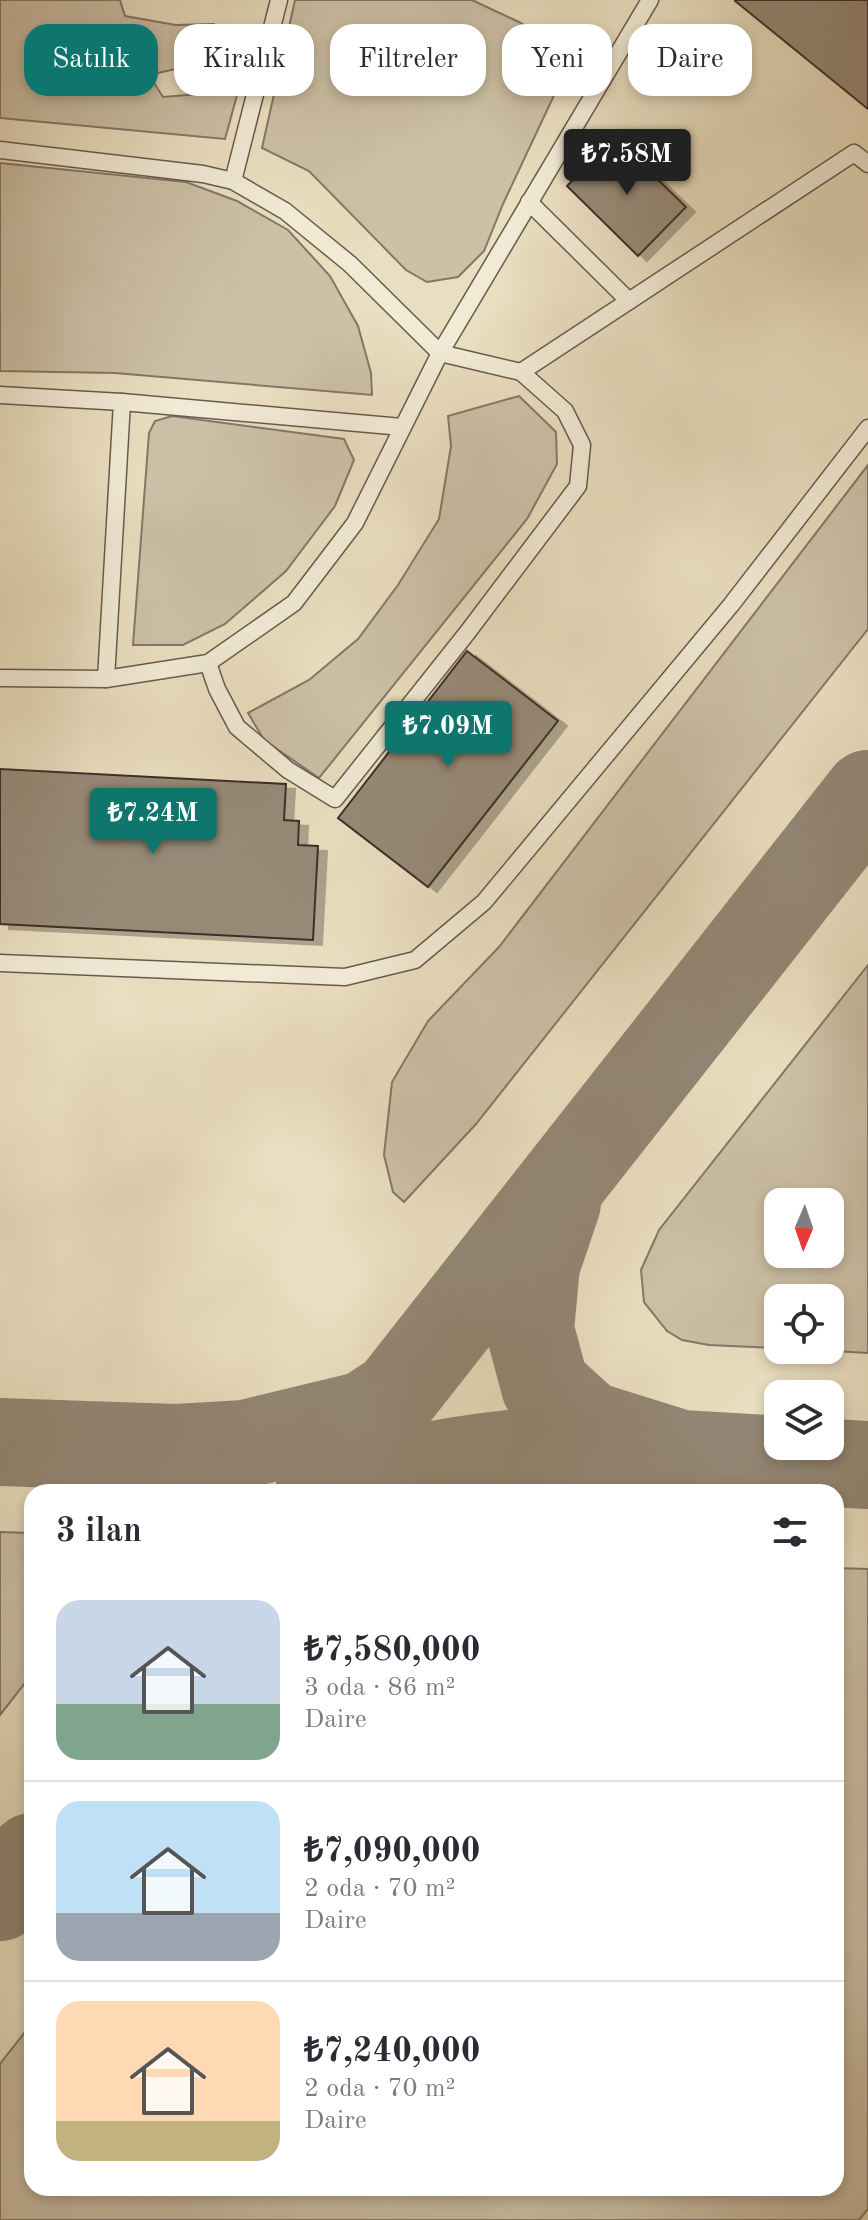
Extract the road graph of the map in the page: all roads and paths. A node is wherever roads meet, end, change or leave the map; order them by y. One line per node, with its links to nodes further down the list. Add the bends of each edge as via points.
1 (279, 0): 5 (lane)
2 (650, 0): 6 (lane)
3 (0, 150): 5 (lane)
4 (868, 164): 7 (lane, via 854,153)
5 (233, 181): 8 (lane, via 285,211 350,264)
6 (529, 202): 7 (lane); 8 (lane)
7 (629, 301): 9 (lane)
8 (440, 353): 9 (lane); 12 (lane)
9 (521, 372): 14 (lane, via 565,411 582,445 578,486 335,799 288,770 237,727)
10 (0, 395): 11 (lane)
11 (122, 402): 12 (lane); 16 (lane)
12 (402, 427): 14 (lane, via 355,523 294,603)
13 (868, 428): 17 (lane, via 731,605 484,902 415,960 345,977)
14 (208, 663): 16 (lane)
15 (0, 678): 16 (lane)
16 (106, 679)
17 (0, 963)

